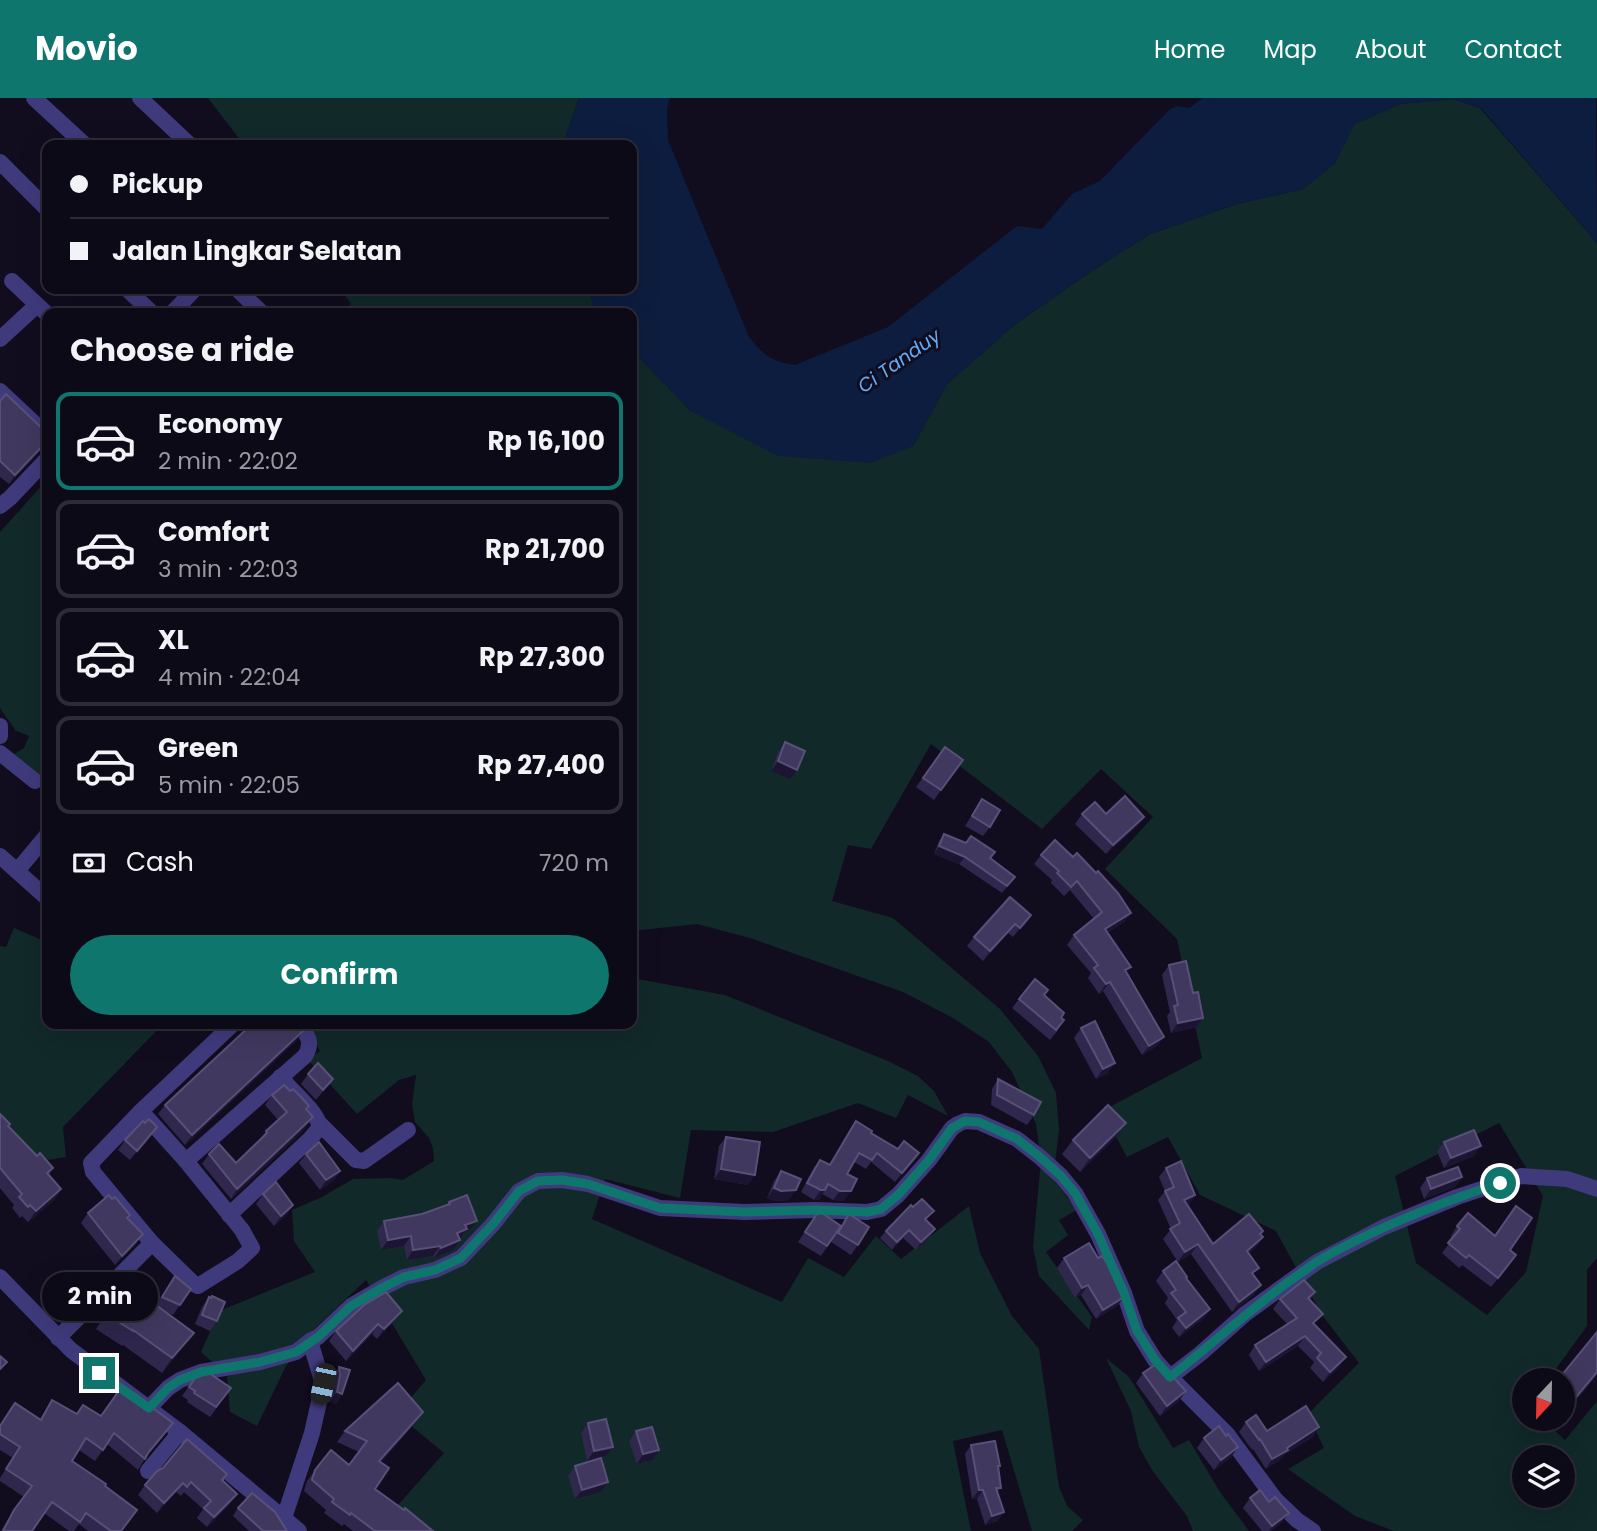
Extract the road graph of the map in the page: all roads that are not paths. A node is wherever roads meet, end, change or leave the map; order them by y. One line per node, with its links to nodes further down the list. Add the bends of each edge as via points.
1 (34, 98): 3 (street)
2 (140, 98): 4 (street)
3 (80, 140)
4 (185, 140)
5 (0, 162): 6 (street)
6 (42, 204)
7 (12, 281): 14 (street)
8 (132, 294): 11 (street)
9 (190, 294): 12 (street)
10 (242, 294): 13 (street)
11 (147, 308)
12 (177, 308)
13 (257, 308)
14 (42, 309): 15 (street)
15 (0, 339)
16 (0, 391): 17 (street)
17 (42, 430)
18 (42, 464): 19 (street)
19 (0, 506)
20 (0, 726): 21 (street)
21 (0, 736)
22 (0, 753): 23 (street)
23 (35, 781)
24 (42, 841): 26 (street)
25 (0, 856): 26 (street)
26 (17, 871): 27 (street)
27 (42, 894)
28 (228, 1029): 31 (street)
29 (303, 1029): 30 (street, via 309,1048)
30 (280, 1077): 32 (street); 34 (street)
31 (141, 1111): 34 (street); 37 (street, via 90,1164)
32 (320, 1124): 33 (street, via 361,1162); 36 (street, via 319,1130)
33 (408, 1130)
34 (186, 1161): 36 (street)
35 (1597, 1189): 41 (street, via 1567,1179 1521,1176 1384,1227 1317,1262)
36 (229, 1215): 37 (street, via 251,1250 199,1286)
37 (152, 1243): 39 (street)
38 (0, 1277): 39 (street)
39 (58, 1338): 42 (street)
40 (310, 1342): 41 (street, via 351,1306 382,1288 461,1258 519,1191 538,1181 588,1184 660,1208 867,1212 881,1209 898,1195 952,1128 965,1121 979,1122 1017,1139 1075,1193 1098,1234 1137,1331); 42 (street, via 296,1352 180,1380); 45 (street, via 323,1384)
41 (1170, 1377): 47 (street, via 1227,1434 1275,1499)
42 (149, 1408): 43 (street)
43 (180, 1432): 44 (street); 45 (street)
44 (148, 1471)
45 (284, 1518): 46 (street)
46 (299, 1531)
47 (1312, 1531)

